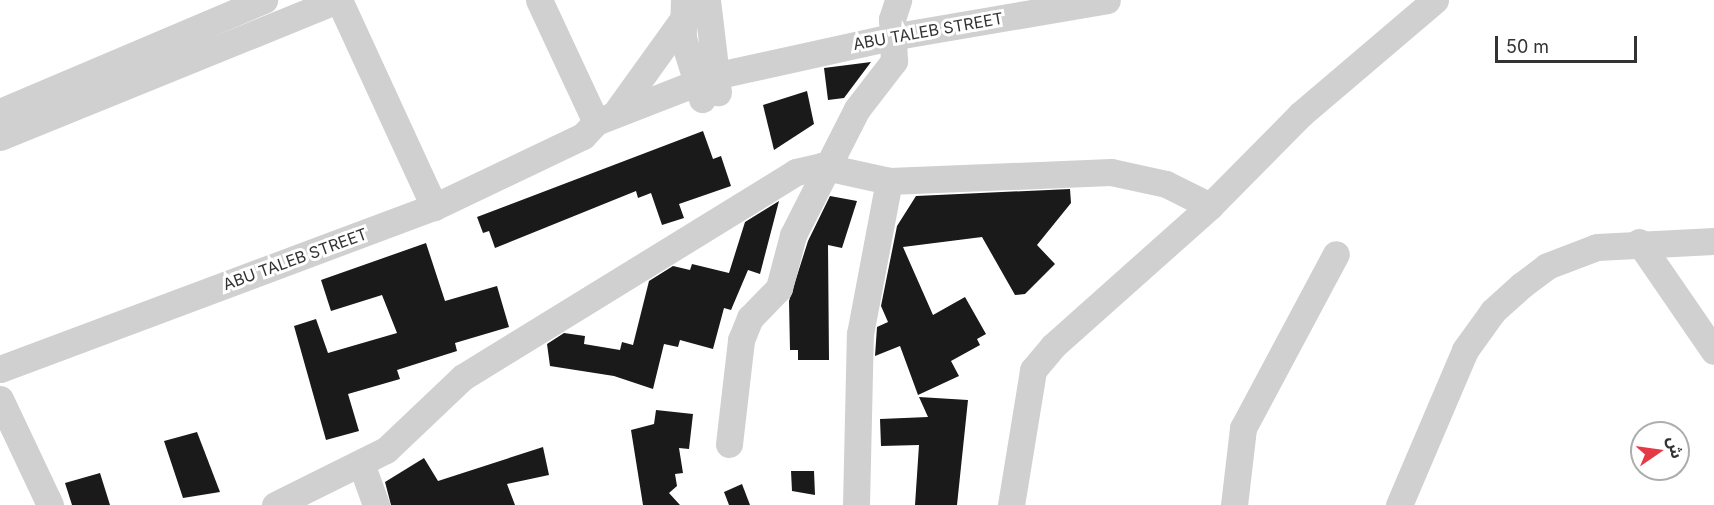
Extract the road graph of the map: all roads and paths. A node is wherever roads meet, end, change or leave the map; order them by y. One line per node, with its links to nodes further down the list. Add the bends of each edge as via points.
1 (264, 0): 11 (street)
2 (338, 0): 13 (street); 17 (street)
3 (539, 0): 12 (street)
4 (706, 0): 10 (street)
5 (898, 0): 9 (street)
6 (1107, 0): 9 (street, ABU TALEB STREET)
7 (1435, 0): 16 (street, via 1301,114)
8 (682, 11): 10 (street); 12 (street, via 651,70)
9 (891, 37): 10 (street, ABU TALEB STREET, via 786,60); 14 (street, via 894,61 857,109)
10 (708, 88): 12 (street, ABU TALEB STREET); 12 (street, ABU TALEB STREET, via 601,138)
11 (0, 112)
12 (598, 124): 17 (street, ABU TALEB STREET)
13 (0, 137)
14 (830, 168): 15 (street); 24 (street, via 784,258 779,288 750,318 741,340); 25 (street, via 796,172 610,284 463,377 396,444)
15 (890, 181): 16 (street, via 1111,172 1166,184); 29 (street, via 860,334)
16 (1210, 206): 30 (street, via 1076,320 1033,370)
17 (434, 207): 22 (street, ABU TALEB STREET)
18 (1714, 241): 19 (street)
19 (1639, 242): 21 (street); 32 (street, via 1597,247 1547,266 1493,311 1448,384)
20 (1336, 254): 31 (street, via 1243,428)
21 (1714, 351)
22 (0, 369)
23 (0, 399): 26 (street)
24 (729, 444)
25 (361, 463): 27 (street); 28 (street)
26 (50, 505)
27 (275, 505)
28 (376, 505)
29 (856, 505)
30 (1011, 505)
31 (1234, 505)
32 (1399, 505)

